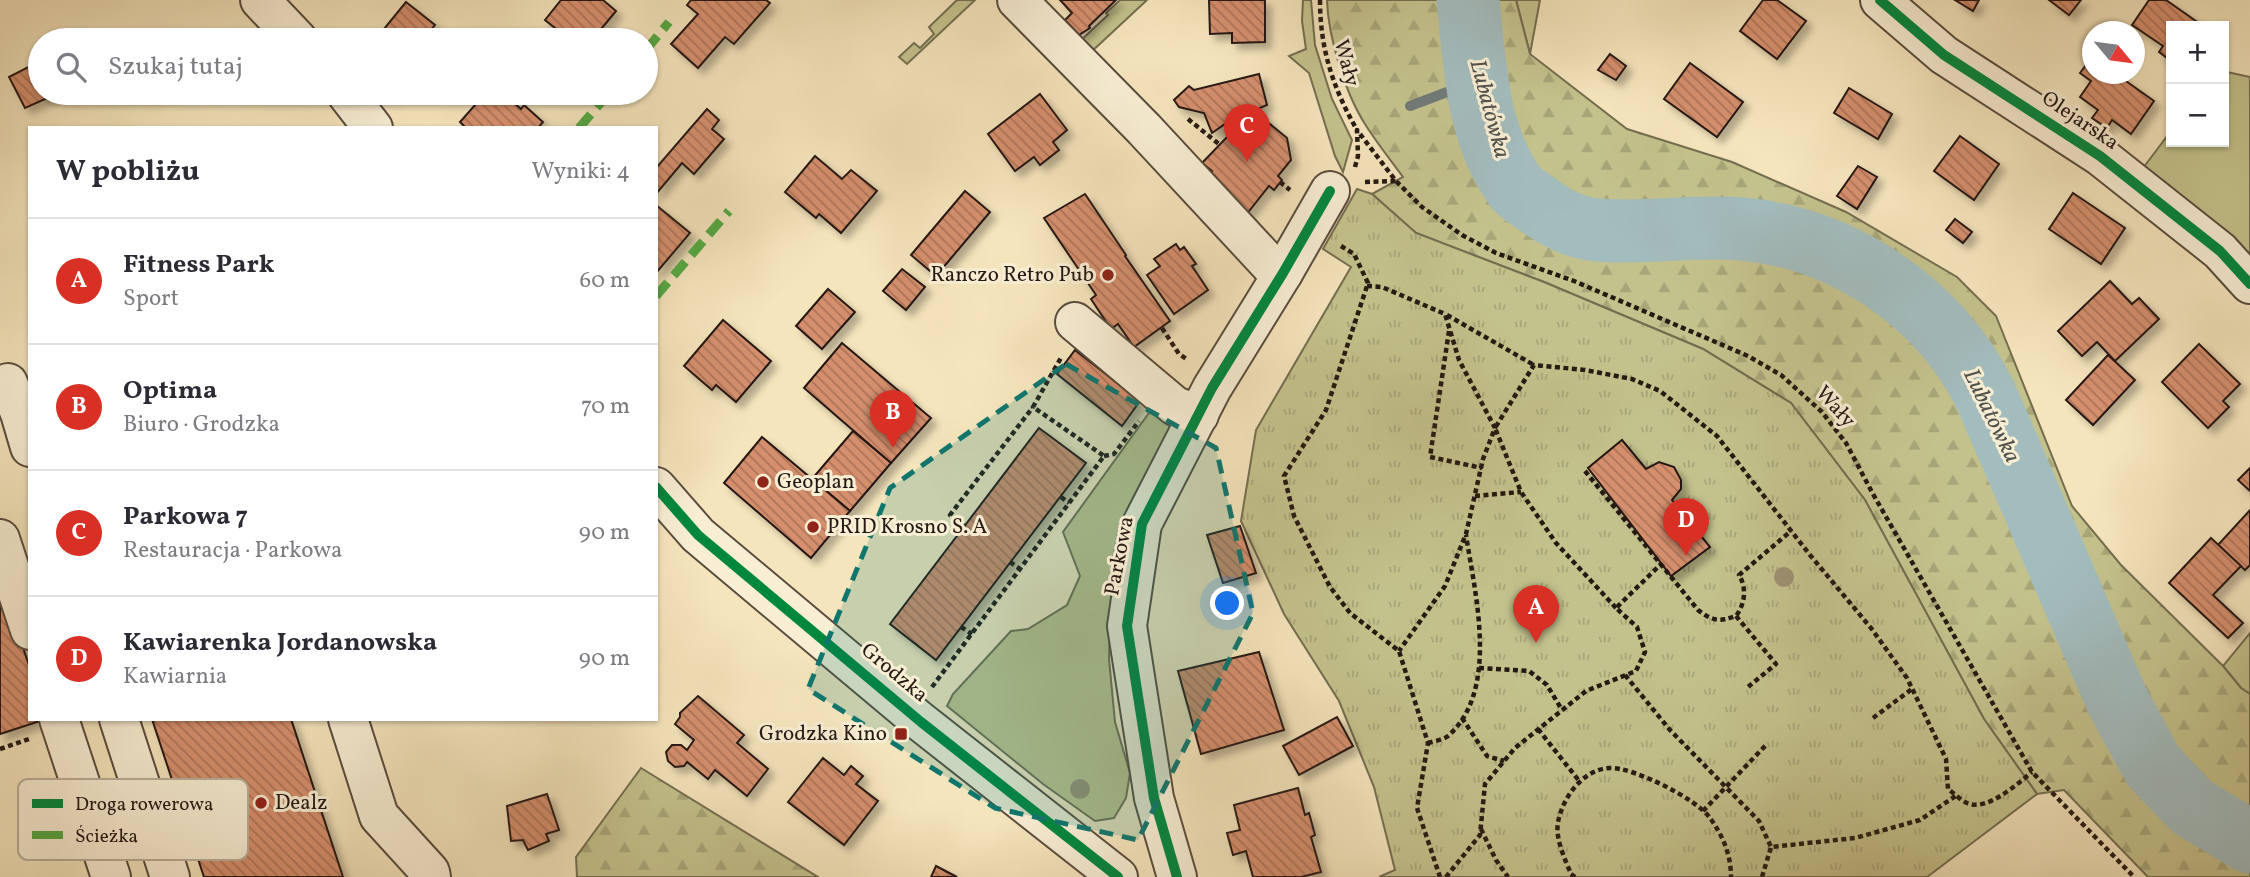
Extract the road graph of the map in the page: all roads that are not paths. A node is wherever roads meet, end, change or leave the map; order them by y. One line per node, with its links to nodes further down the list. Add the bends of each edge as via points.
1 (260, 0): 4 (street)
2 (1017, 0): 8 (street)
3 (1880, 0): 9 (street, Olejarska, via 1944,55 2099,156 2220,251)
4 (287, 28)
5 (355, 105): 6 (street)
6 (371, 126)
7 (1346, 187): 8 (street, Parkowa)
8 (1278, 271): 12 (street, Parkowa)
9 (2250, 284)
10 (1079, 325): 12 (street, via 1175,407)
11 (13, 379): 13 (street)
12 (1199, 415): 28 (street, Parkowa, via 1142,524 1127,626 1154,798)
13 (28, 440)
14 (658, 489): 27 (street, Grodzka, via 698,535 922,722)
15 (0, 539): 16 (street)
16 (28, 624)
17 (60, 721): 20 (street)
18 (120, 721): 21 (street)
19 (349, 721): 26 (street, via 379,816)
20 (79, 779)
21 (138, 779)
22 (105, 860): 24 (street)
23 (165, 860): 25 (street)
24 (111, 877)
25 (170, 877)
26 (431, 877)
27 (1118, 877)
28 (1177, 877)

